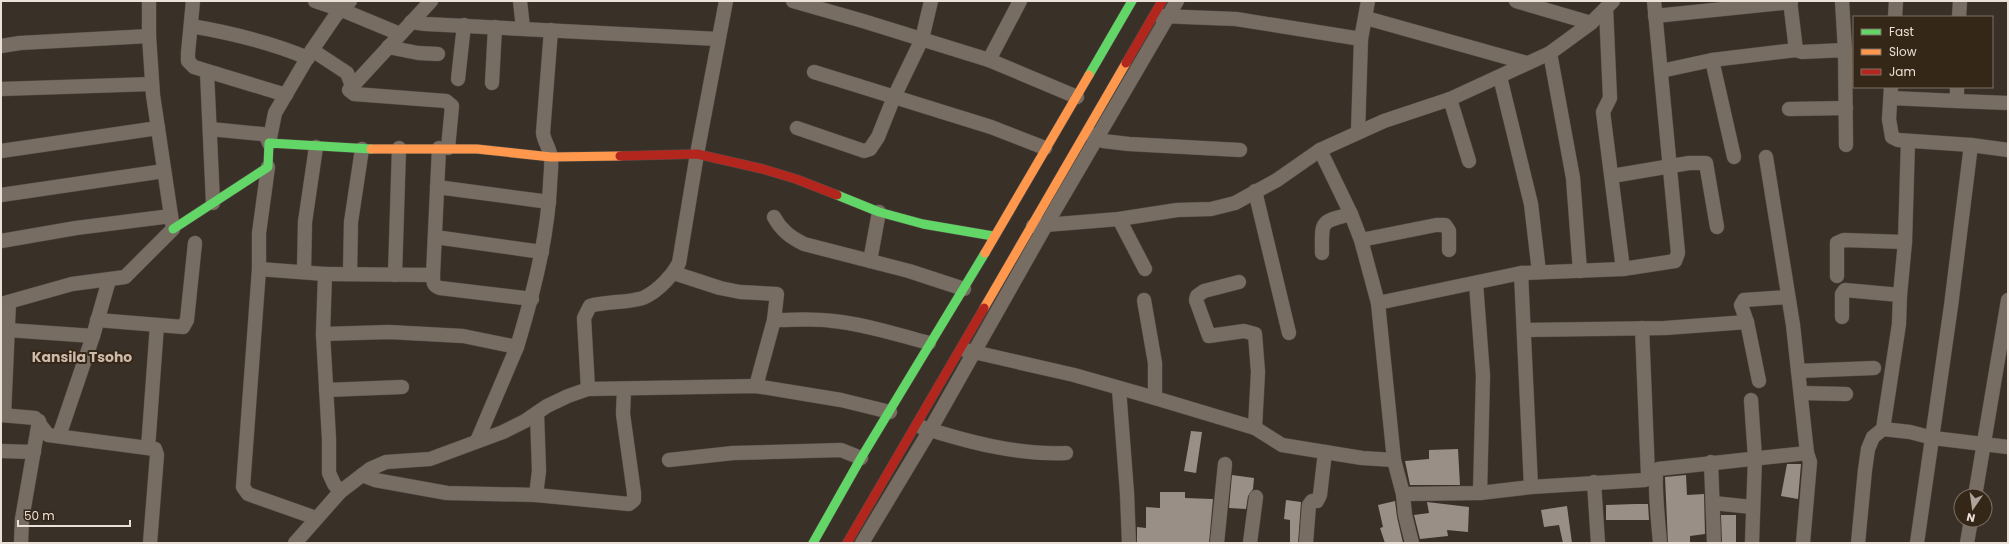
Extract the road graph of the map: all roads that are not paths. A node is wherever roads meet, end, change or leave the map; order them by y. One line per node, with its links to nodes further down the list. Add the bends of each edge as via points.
1 (149, 1): 36 (street)
2 (193, 1): 31 (street)
3 (315, 1): 20 (street)
4 (430, 1): 28 (street)
5 (520, 1): 33 (street)
6 (726, 1): 37 (street)
7 (793, 1): 38 (street)
8 (931, 1): 38 (street)
9 (1020, 1): 47 (street)
10 (1132, 1): 63 (main road)
11 (1162, 1): 26 (main road)
12 (1177, 1): 22 (street)
13 (1368, 1): 27 (street)
14 (1516, 1): 29 (street)
15 (1654, 1): 23 (street)
16 (1842, 1): 43 (street)
17 (1896, 1): 24 (street)
18 (1960, 1): 25 (street)
19 (1791, 2): 23 (street); 42 (street)
20 (346, 5): 35 (street); 45 (street, via 336,15)
21 (1610, 5): 29 (street); 95 (street, via 1610,98 1603,112)
22 (1168, 16): 26 (street); 39 (street, via 1236,19); 73 (street)
23 (1655, 16): 50 (street)
24 (1895, 16)
25 (1959, 16)
26 (1153, 17): 73 (main road)
27 (1366, 18): 39 (street); 49 (street)
28 (411, 22): 30 (street); 35 (street)
29 (1591, 23): 44 (street)
30 (464, 25): 32 (street); 54 (street)
31 (191, 26): 45 (street, via 231,33); 51 (street, via 188,61 194,67)
32 (494, 27): 33 (street); 56 (street)
33 (523, 28): 34 (street)
34 (551, 30): 37 (street); 88 (street, via 543,133 544,142)
35 (400, 34): 41 (street)
36 (149, 36): 40 (street); 55 (street)
37 (718, 39): 87 (street)
38 (922, 39): 47 (street); 62 (street)
39 (1361, 39): 72 (street)
40 (1, 46)
41 (388, 48): 46 (street); 57 (street)
42 (1796, 50): 43 (street); 48 (street)
43 (1845, 50): 67 (street)
44 (1550, 53): 49 (street); 121 (street, via 1573,178)
45 (310, 54): 57 (street, via 347,73); 61 (street)
46 (438, 54)
47 (989, 60): 63 (street)
48 (1712, 60): 50 (street); 89 (street)
49 (1527, 64): 53 (street)
50 (1661, 71): 92 (street)
51 (207, 72): 61 (street); 71 (street)
52 (814, 72): 62 (street)
53 (1500, 77): 64 (street); 123 (street, via 1531,204)
54 (458, 79)
55 (152, 84): 59 (street); 69 (street)
56 (492, 84)
57 (352, 86): 80 (street, via 350,92 354,94 450,103 452,106)
58 (1956, 88): 65 (street)
59 (1, 89)
60 (1891, 93): 65 (street); 74 (street, via 1889,119 1892,137)
61 (286, 95): 75 (street, via 276,113)
62 (894, 97): 70 (street, via 878,137 870,149 864,151); 81 (street, via 991,127)
63 (1077, 97): 81 (main road)
64 (1450, 99): 72 (street, via 1384,120); 91 (street)
65 (1957, 101): 66 (street)
66 (2008, 103)
67 (1846, 108): 68 (street); 76 (street)
68 (1789, 109)
69 (158, 128): 86 (street); 94 (street)
70 (797, 128)
71 (210, 130): 75 (street, via 262,134); 100 (street)
72 (1358, 132): 84 (street)
73 (1091, 135): 83 (street, via 1103,141 1129,144); 106 (street)
74 (1908, 142): 77 (street); 112 (street)
75 (269, 143): 78 (main road); 93 (main road)
76 (1846, 145)
77 (1971, 145): 85 (street); 179 (street)
78 (316, 147): 82 (main road); 122 (street, via 305,222)
79 (399, 148): 80 (main road); 82 (main road); 128 (street)
80 (443, 148): 88 (main road); 96 (street)
81 (1045, 148): 108 (main road)
82 (362, 149): 127 (street, via 351,222)
83 (1240, 150)
84 (1320, 150): 97 (street, via 1277,180); 102 (street)
85 (2008, 150)
86 (1, 152)
87 (697, 154): 88 (main road); 101 (main road, via 796,179); 124 (street, via 679,262)
88 (552, 157): 99 (street)
89 (1734, 157)
90 (1766, 157): 136 (street)
91 (1469, 161)
92 (1670, 166): 95 (street); 107 (street, via 1706,163); 120 (street, via 1678,258 1675,261)
93 (268, 167): 100 (main road); 118 (street, via 259,233)
94 (164, 171): 98 (street); 105 (street)
95 (1612, 176): 120 (street)
96 (437, 187): 99 (street); 109 (street)
97 (1255, 191): 104 (street, via 1235,203 1211,209 1177,210); 150 (street)
98 (1, 195)
99 (549, 202): 115 (street)
100 (213, 203): 105 (main road)
101 (879, 212): 108 (main road, via 923,224); 117 (street)
102 (1351, 214): 110 (street); 116 (street, via 1328,219 1323,226)
103 (774, 217): 117 (street, via 790,237 804,244)
104 (1119, 219): 106 (street); 119 (street)
105 (172, 222): 111 (street, via 76,228); 131 (street, via 125,277)
106 (1039, 225): 155 (main road); 156 (street)
107 (1717, 227)
108 (993, 236): 134 (main road)
109 (435, 237): 115 (street); 129 (street)
110 (1361, 240): 114 (street, via 1445,225 1449,230); 141 (street)
111 (1, 241)
112 (1905, 242): 130 (street, via 1844,240 1837,243); 135 (street)
113 (195, 243): 146 (street, via 186,324 183,327)
114 (1449, 250)
115 (542, 252): 137 (street)
116 (1322, 253)
117 (870, 261): 134 (street)
118 (258, 268): 122 (street); 206 (street, via 244,487 248,494)
119 (1145, 269)
120 (1622, 269): 121 (street)
121 (1580, 271): 123 (street)
122 (304, 272): 126 (street)
123 (1539, 272): 125 (street)
124 (674, 273): 144 (street, via 720,288 777,294); 165 (street, via 644,298 590,306 584,318)
125 (1521, 273): 133 (street); 149 (street)
126 (325, 274): 127 (street); 151 (street)
127 (350, 274): 128 (street)
128 (395, 275): 129 (street)
129 (433, 275): 137 (street, via 434,283 440,288)
130 (1837, 276)
131 (109, 280): 140 (street, via 72,284); 143 (street)
132 (1239, 282): 175 (street, via 1204,291 1196,300 1209,336 1244,331 1255,334 1258,372)
133 (1476, 283): 141 (street); 200 (street, via 1483,376)
134 (964, 289): 153 (main road)
135 (1900, 295): 142 (street, via 1845,290 1842,294); 176 (street, via 1898,339)
136 (1788, 296): 145 (street, via 1744,300 1741,305); 158 (street, via 1794,325)
137 (532, 299): 154 (street)
138 (1144, 300): 168 (street, via 1155,363)
139 (2008, 300): 181 (street)
140 (5, 303): 148 (street)
141 (1378, 303): 192 (street)
142 (1842, 317)
143 (97, 320): 146 (street); 152 (street)
144 (774, 320): 153 (street, via 834,321 881,330); 160 (street)
145 (1747, 322): 147 (street); 159 (street)
146 (157, 325): 183 (street)
147 (1642, 328): 149 (street); 196 (street, via 1648,475 1645,480)
148 (8, 330): 152 (street); 172 (street)
149 (1524, 330): 197 (street)
150 (1289, 333)
151 (323, 334): 154 (street, via 389,332 463,336); 164 (street)
152 (93, 336): 178 (street)
153 (929, 344): 170 (main road)
154 (517, 346): 180 (street)
155 (960, 348): 156 (street); 174 (main road)
156 (974, 352): 163 (street, via 1074,375); 177 (street)
157 (1874, 368): 158 (street)
158 (1798, 371): 166 (street)
159 (1759, 381)
160 (756, 386): 162 (street); 170 (street, via 841,400)
161 (402, 387): 164 (street)
162 (624, 388): 165 (street); 202 (street, via 623,414 634,500 629,504)
163 (1119, 389): 168 (street); 214 (street)
164 (326, 390): 199 (street, via 329,473)
165 (588, 390): 171 (street, via 568,396)
166 (1801, 393): 167 (street); 188 (street)
167 (1846, 394)
168 (1155, 398): 175 (street)
169 (1751, 400): 190 (street)
170 (890, 412): 189 (main road)
171 (537, 413): 180 (street, via 503,432); 202 (street, via 539,471)
172 (3, 415): 173 (street, via 35,418)
173 (39, 421): 178 (street, via 48,435); 185 (street)
174 (915, 425): 177 (street); 212 (main road)
175 (1255, 428): 186 (street, via 1282,445)
176 (1883, 429): 179 (street); 224 (street, via 1873,437 1868,449)
177 (930, 430): 187 (street, via 971,443 1048,454); 213 (street)
178 (59, 436): 183 (street)
179 (1933, 438): 181 (street); 225 (street)
180 (477, 441): 195 (street, via 430,458 386,462)
181 (1984, 445): 182 (street); 198 (street)
182 (2008, 447)
183 (148, 448): 209 (street, via 155,449 157,455)
184 (1, 451): 185 (street)
185 (34, 452): 208 (street)
186 (1325, 452): 192 (street); 217 (street, via 1320,495 1317,501 1312,501 1308,505)
187 (1066, 453)
188 (1807, 453): 190 (street); 223 (street, via 1810,462)
189 (861, 458): 191 (street, via 841,450 733,453); 211 (main road)
190 (1755, 458): 193 (street); 205 (street)
191 (669, 460)
192 (1394, 460): 201 (street)
193 (1711, 462): 204 (street); 220 (street, via 1658,469 1656,472)
194 (1225, 464): 215 (street)
195 (362, 475): 199 (street); 202 (street, via 375,480 447,492)
196 (1594, 482): 197 (street); 219 (street)
197 (1531, 487): 200 (street)
198 (1976, 488)
199 (340, 492): 206 (street)
200 (1480, 493): 201 (street)
201 (1403, 494): 218 (street)
202 (536, 495)
203 (1256, 497): 216 (street)
204 (1713, 503): 205 (street); 221 (street)
205 (1752, 507): 222 (street)
206 (316, 518): 210 (street)
207 (1969, 528): 226 (street)
208 (20, 543)
209 (150, 543)
210 (295, 543)
211 (813, 543)
212 (847, 543)
213 (862, 543)
214 (1129, 543)
215 (1217, 543)
216 (1250, 543)
217 (1306, 543)
218 (1412, 543)
219 (1598, 543)
220 (1660, 543)
221 (1714, 543)
222 (1752, 543)
223 (1803, 543)
224 (1858, 543)
225 (1917, 543)
226 (1967, 543)

